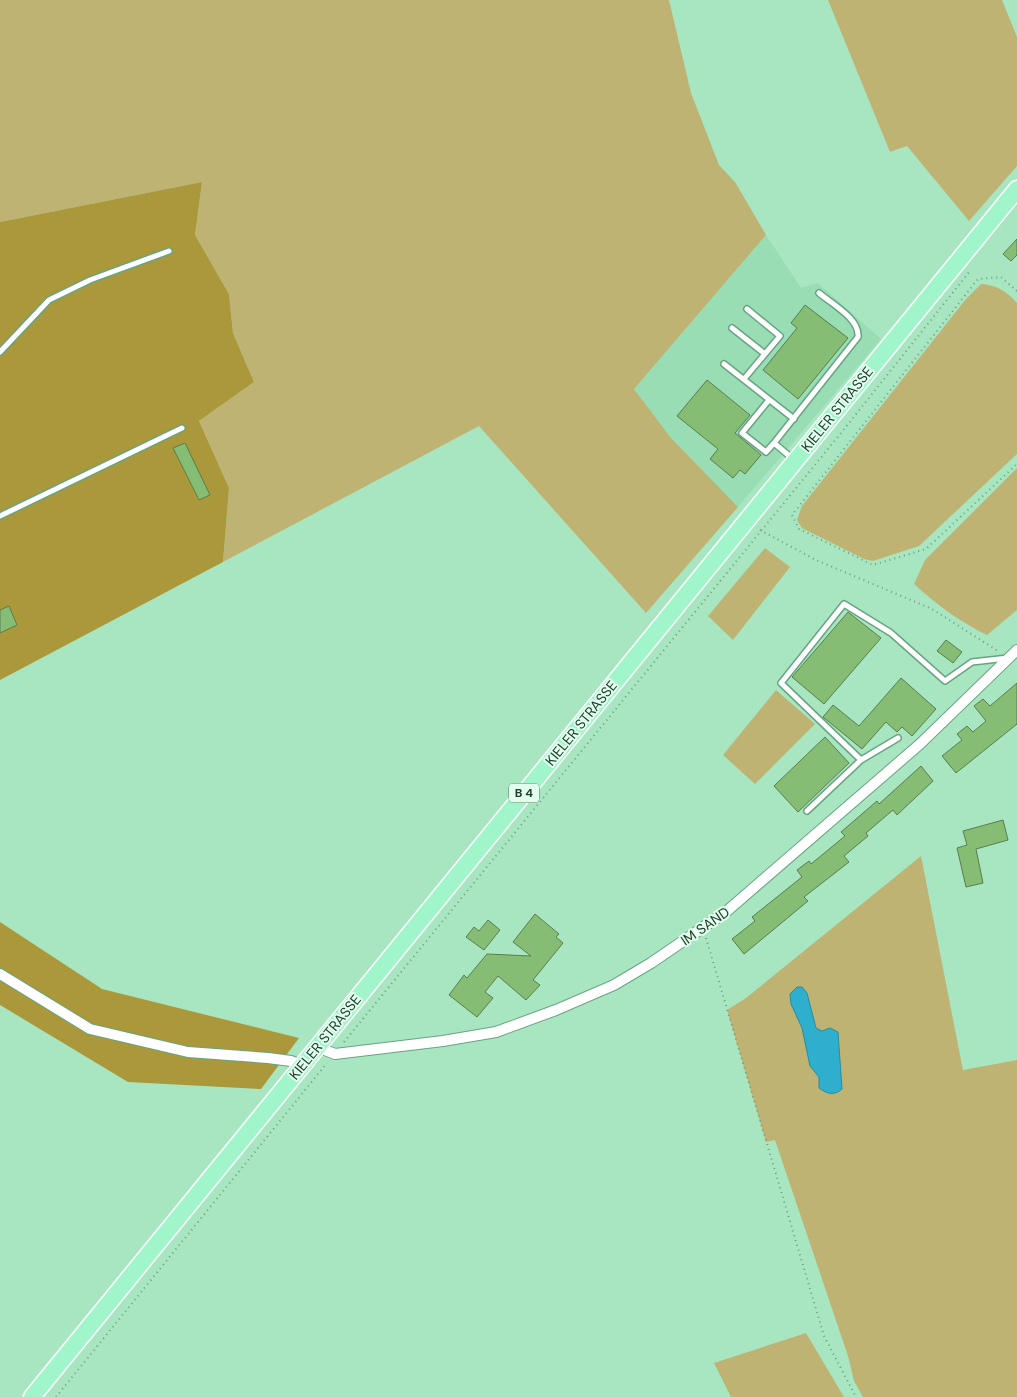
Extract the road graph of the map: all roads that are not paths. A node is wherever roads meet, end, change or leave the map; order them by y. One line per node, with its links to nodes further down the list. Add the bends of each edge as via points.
1 (1017, 189): 14 (main road, KIELER STRASSE / B 4)
2 (169, 251): 6 (lane, via 90,280 49,300)
3 (819, 293): 11 (lane, via 855,323 858,338)
4 (747, 309): 7 (lane, via 780,336)
5 (732, 328): 7 (lane)
6 (0, 352)
7 (765, 354): 9 (lane)
8 (724, 364): 9 (lane)
9 (744, 379): 10 (lane)
10 (769, 400): 11 (lane); 13 (lane, via 742,433 766,452)
11 (794, 419): 13 (lane)
12 (182, 428): 15 (lane)
13 (774, 443): 14 (lane)
14 (795, 461): 22 (main road, KIELER STRASSE / B 4)
15 (0, 516)
16 (1017, 650): 17 (street, IM SAND)
17 (1009, 658): 19 (lane, via 972,662 946,681 891,634 844,604 781,684); 22 (street, IM SAND, via 913,751 728,911 614,985 496,1032 335,1054)
18 (898, 738): 19 (lane)
19 (861, 760): 20 (lane)
20 (807, 811)
21 (0, 974): 23 (street, via 90,1028 188,1052 268,1058)
22 (317, 1047): 23 (main road, KIELER STRASSE / B 4)
23 (303, 1065): 24 (main road, KIELER STRASSE / B 4)
24 (32, 1397)

